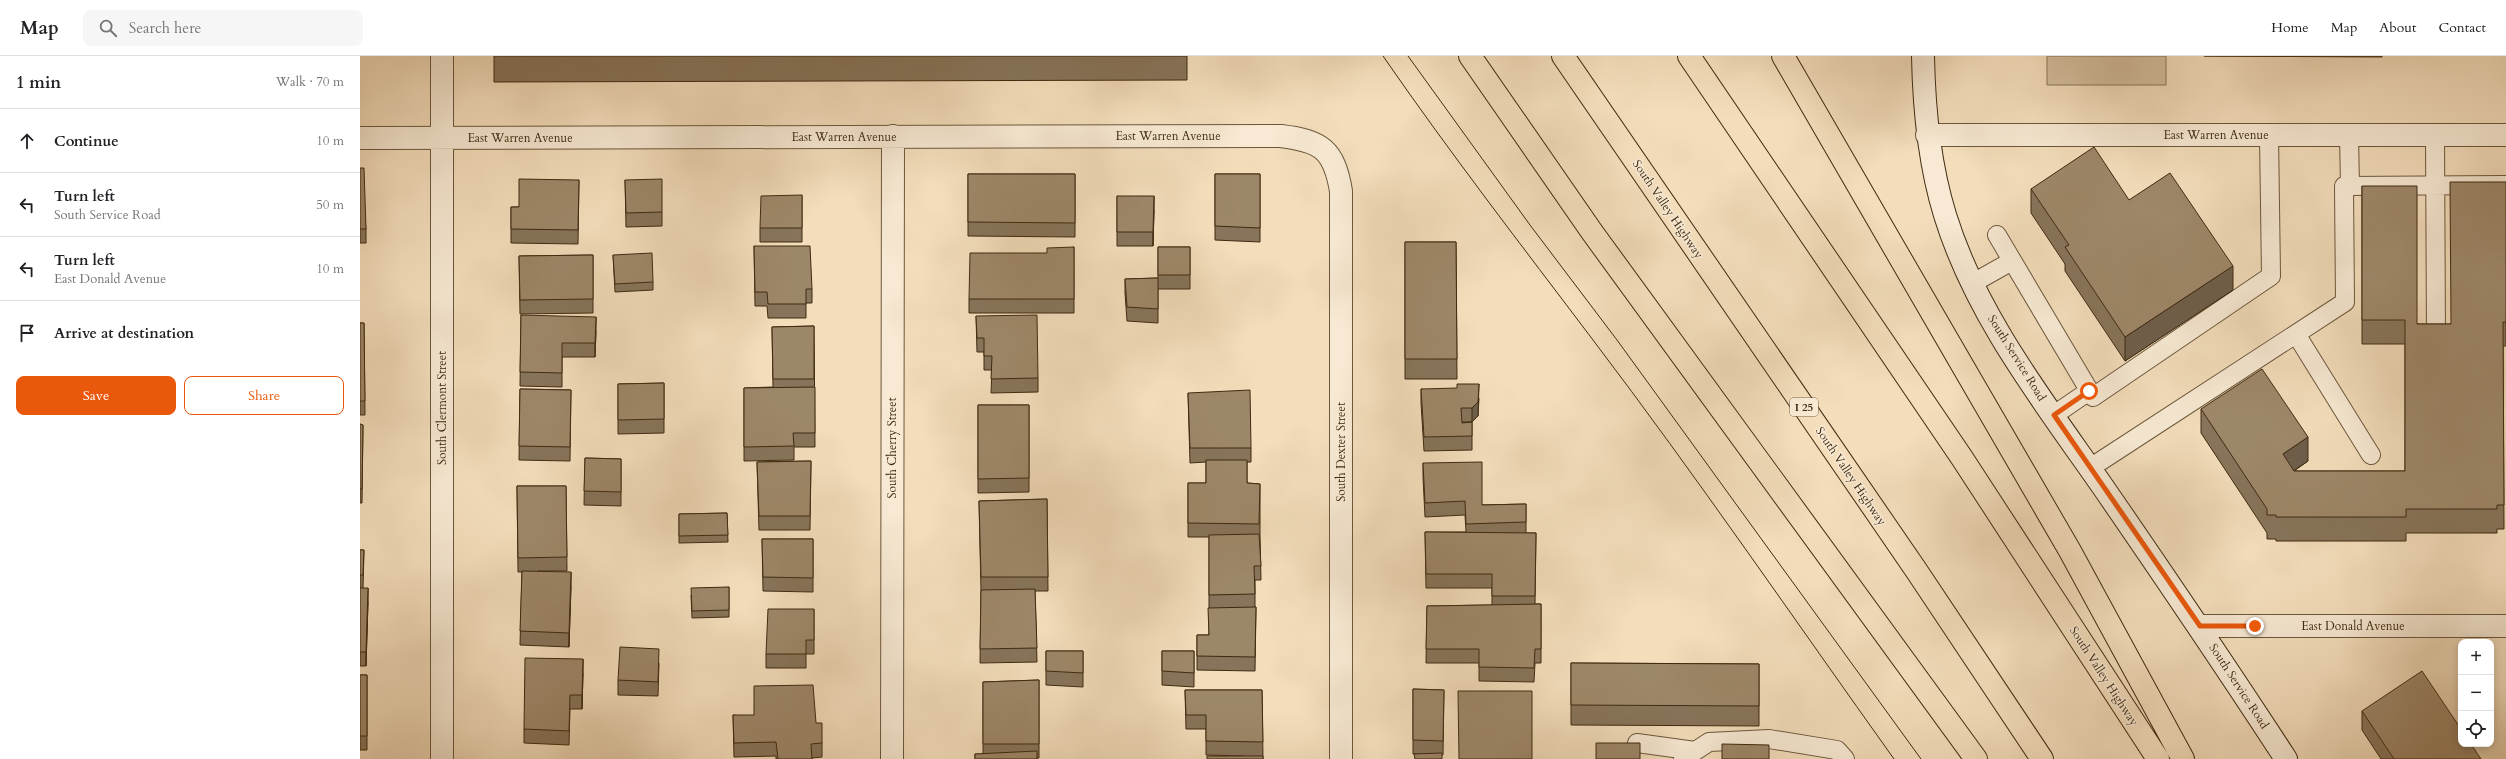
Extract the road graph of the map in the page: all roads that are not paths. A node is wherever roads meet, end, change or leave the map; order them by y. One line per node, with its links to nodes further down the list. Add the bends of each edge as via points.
1 (442, 56): 14 (street, South Clermont Street)
2 (1470, 56): 36 (highway, via 1592,232)
3 (1563, 56): 37 (highway, South Valley Highway / I 25, via 1916,570)
4 (1689, 56): 38 (highway, South Valley Highway, via 1962,458)
5 (1783, 56): 39 (highway, via 2070,551)
6 (1923, 56): 7 (street, South Service Road)
7 (1927, 135): 8 (street, East Warren Avenue); 21 (street, South Service Road, via 1945,216)
8 (2269, 135): 9 (street, East Warren Avenue); 24 (lane, via 2271,276 2093,396)
9 (2349, 135): 10 (street, East Warren Avenue); 18 (lane)
10 (2435, 135): 11 (street, East Warren Avenue); 16 (lane)
11 (2506, 135)
12 (893, 136): 14 (street, East Warren Avenue); 15 (street, East Warren Avenue, via 1281,136 1307,139); 33 (street, South Cherry Street)
13 (360, 138): 14 (street, East Warren Avenue)
14 (442, 138): 32 (street, South Clermont Street)
15 (1324, 150): 34 (street, South Dexter Street, via 1337,169 1341,191)
16 (2435, 185): 17 (lane); 18 (lane); 23 (lane)
17 (2506, 185)
18 (2350, 186): 22 (lane, via 2344,186 2345,302)
19 (1997, 235): 20 (lane)
20 (2012, 261): 21 (lane); 24 (lane)
21 (1973, 283): 25 (street, South Service Road, via 2025,374)
22 (2296, 334): 26 (lane); 27 (lane)
23 (2436, 336)
24 (2089, 391): 25 (lane)
25 (2054, 415): 27 (street, South Service Road)
26 (2370, 454)
27 (2090, 468): 28 (street, South Service Road)
28 (2200, 626): 29 (street, East Donald Avenue); 40 (street, South Service Road)
29 (2506, 626)
30 (1636, 743): 31 (lane)
31 (1689, 755): 35 (lane, via 1708,742 1769,739 1837,750)
32 (442, 759)
33 (892, 759)
34 (1340, 759)
35 (1845, 759)
36 (1976, 759)
37 (2042, 759)
38 (2158, 759)
39 (2183, 759)
40 (2286, 759)

